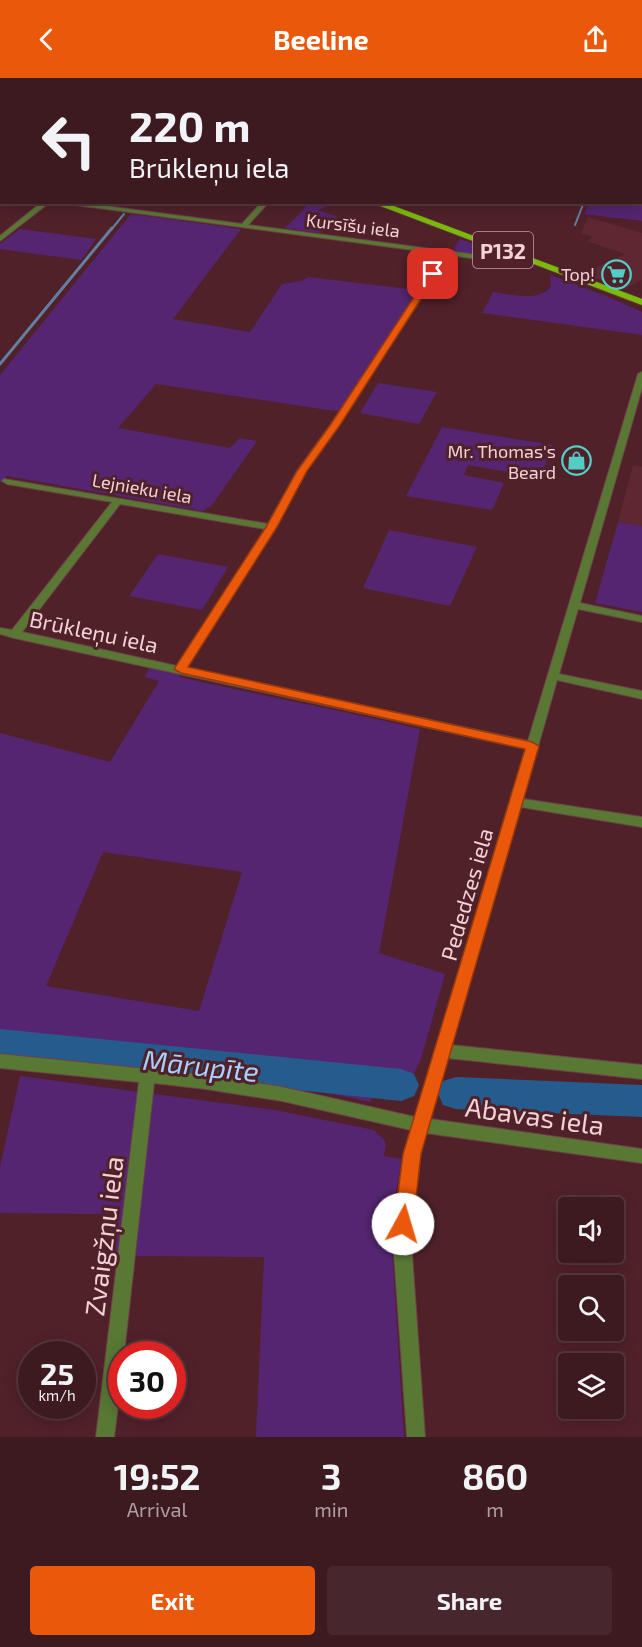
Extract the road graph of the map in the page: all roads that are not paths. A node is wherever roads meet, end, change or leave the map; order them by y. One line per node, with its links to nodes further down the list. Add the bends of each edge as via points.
1 (44, 204): 6 (street)
2 (72, 204): 5 (street, Kursīšu iela)
3 (264, 204): 5 (street)
4 (380, 204): 7 (main road, P132)
5 (243, 226): 8 (street, Kursīšu iela)
6 (0, 239)
7 (502, 249): 8 (street, Kursīšu iela, via 483,257); 9 (main road, P132)
8 (447, 253): 13 (street, via 302,471)
9 (642, 302)
10 (642, 374): 14 (street, Pededzes iela)
11 (7, 481): 12 (street, Lejnieku iela)
12 (118, 500): 13 (street, Lejnieku iela); 17 (street)
13 (271, 527): 18 (street)
14 (574, 605): 15 (street); 19 (street, Pededzes iela)
15 (642, 619)
16 (0, 631): 17 (street, Brūkleņu iela)
17 (15, 635): 18 (street, Brūkleņu iela)
18 (181, 669): 21 (street, Brūkleņu iela)
19 (554, 676): 20 (street); 21 (street, Pededzes iela)
20 (642, 695)
21 (532, 746): 22 (street, Pededzes iela)
22 (516, 802): 23 (street); 24 (street, Pededzes iela)
23 (642, 822)
24 (443, 1051): 26 (street); 28 (street, Pededzes iela)
25 (0, 1060): 27 (street, Abavas iela)
26 (642, 1072)
27 (147, 1077): 28 (street, Abavas iela, via 282,1094); 30 (street, Zvaigžņu iela)
28 (420, 1125): 29 (street, Abavas iela); 31 (street, Pededzes iela, via 409,1174 403,1234)
29 (642, 1156)
30 (105, 1437)
31 (416, 1437)

